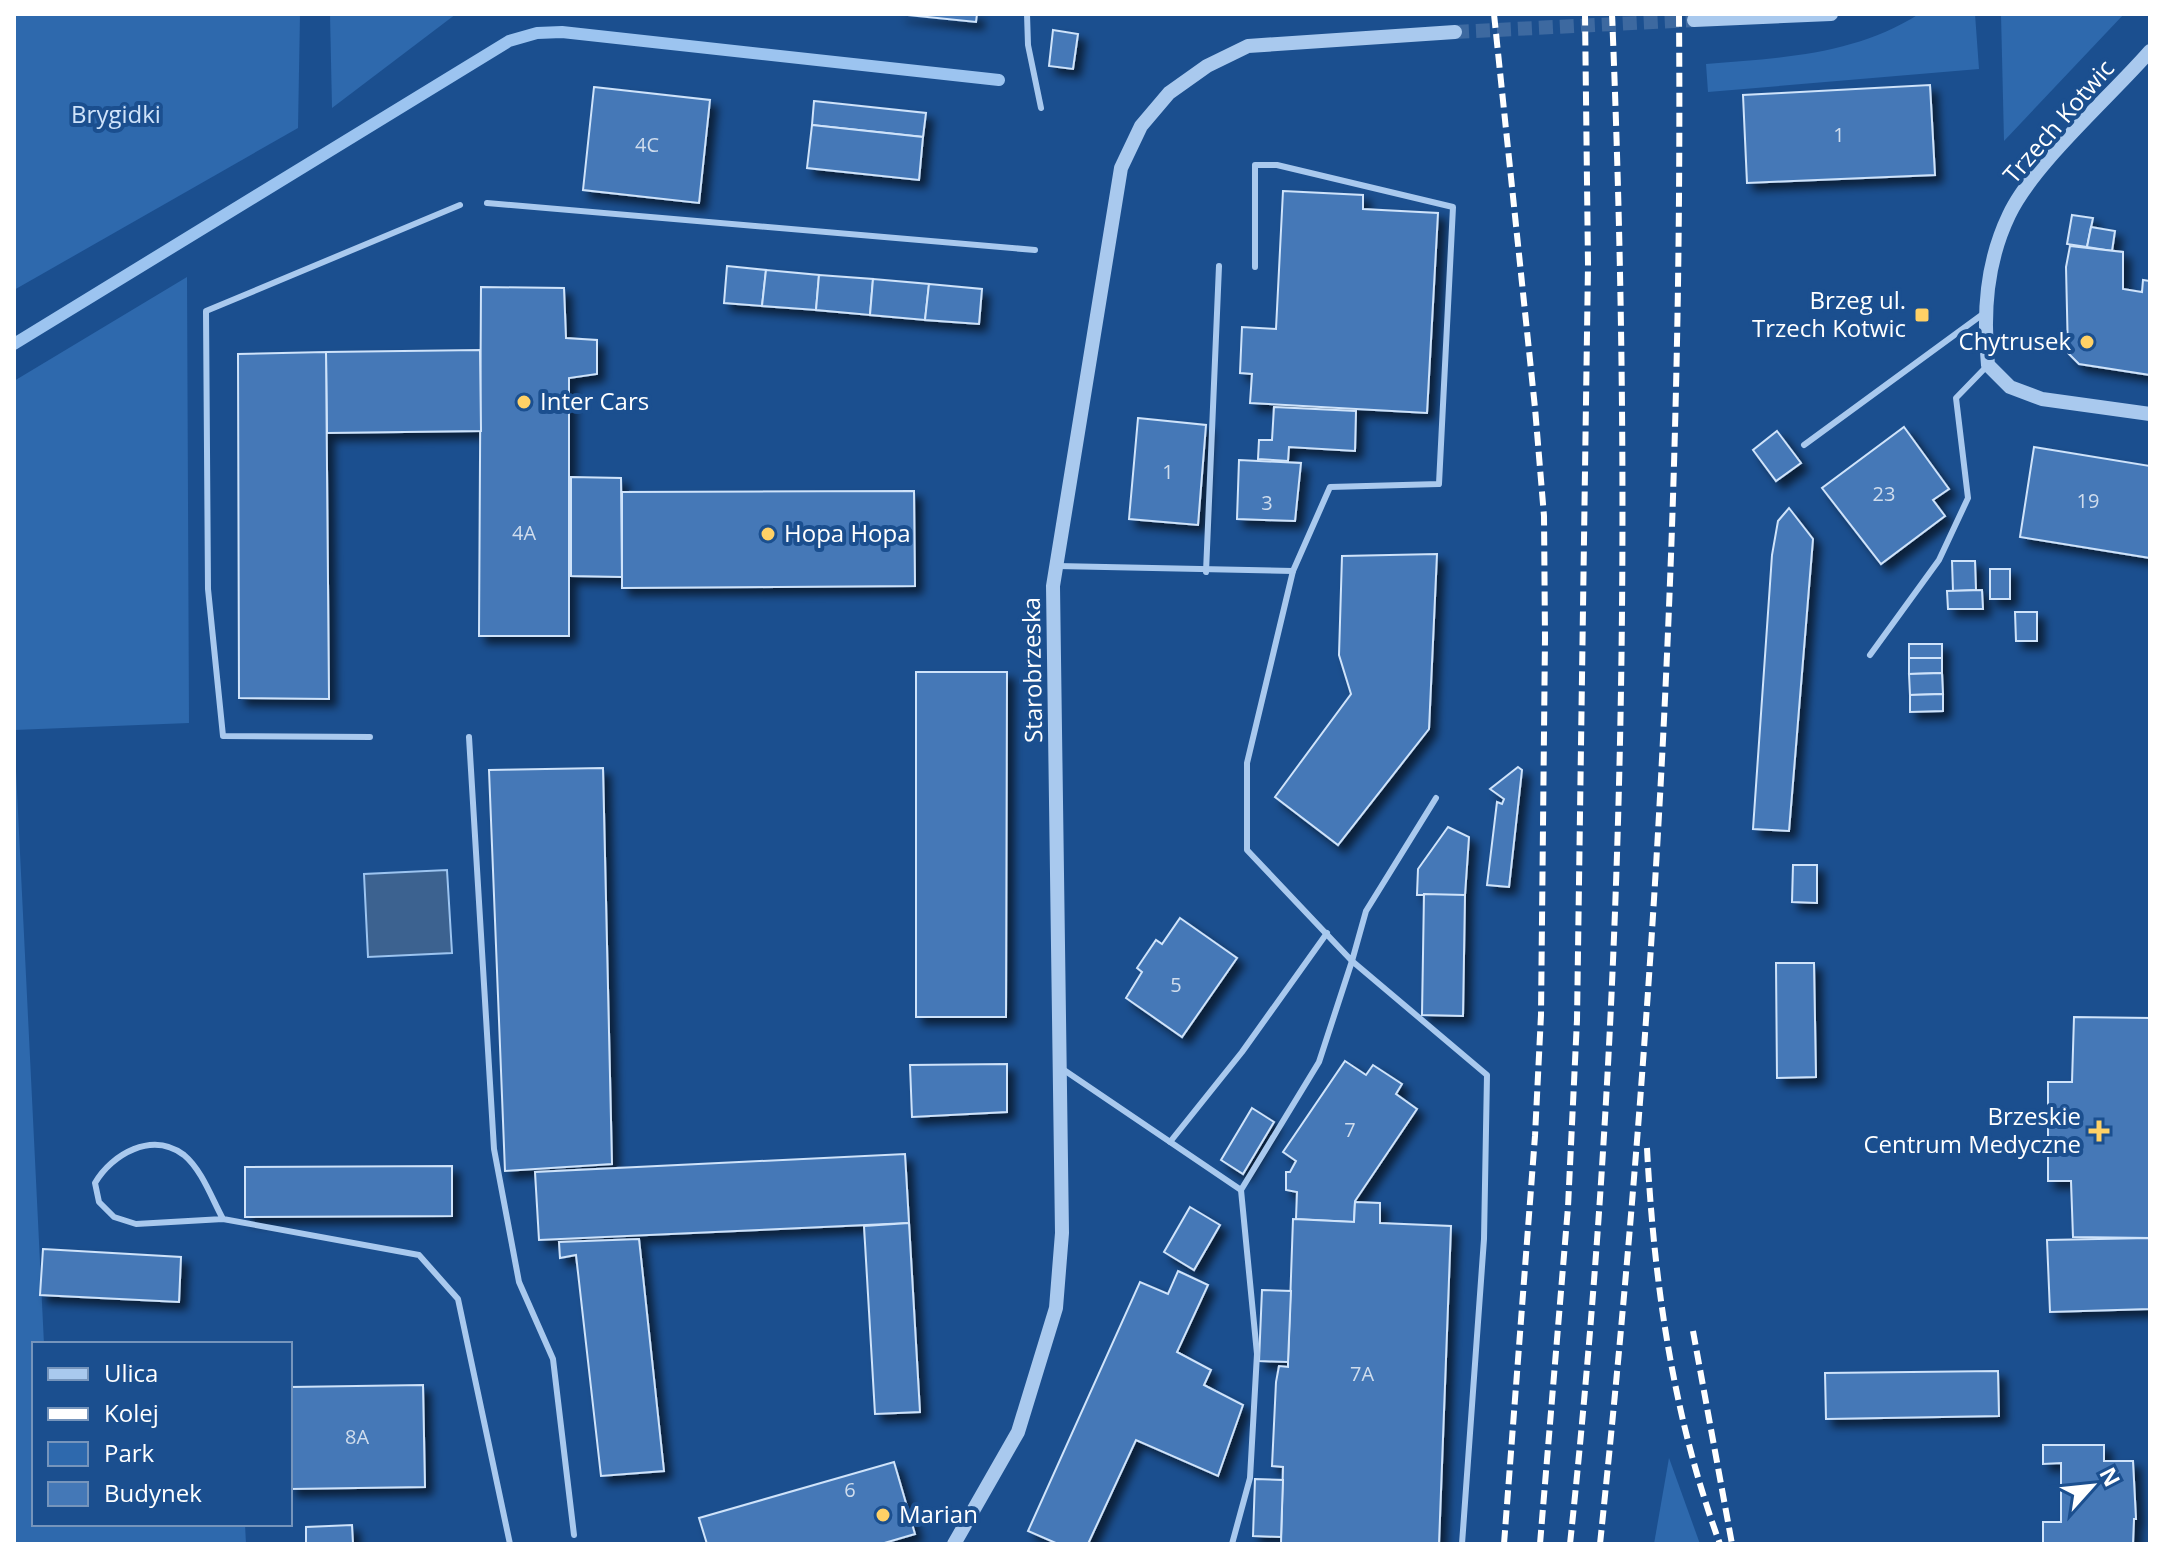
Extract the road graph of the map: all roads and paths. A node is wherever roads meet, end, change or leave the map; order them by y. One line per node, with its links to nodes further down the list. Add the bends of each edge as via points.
1 (1027, 14): 6 (lane)
2 (1831, 14): 3 (street)
3 (1694, 20)
4 (1455, 32): 16 (street, Starobrzeska, via 1248,46 1169,93 1141,126 1121,168)
5 (2150, 51): 12 (street, Trzech Kotwic, via 2039,172 2010,213 1994,255)
6 (1041, 108)
7 (487, 203): 9 (lane)
8 (460, 205): 20 (lane, via 206,311 208,589 223,736)
9 (1035, 250)
10 (1219, 266): 18 (lane)
11 (1255, 267): 17 (lane, via 1255,165 1277,165 1453,207 1439,484 1330,487)
12 (1983, 314): 13 (street, Trzech Kotwic); 15 (lane)
13 (1988, 365): 14 (street, via 2010,387 2042,399); 19 (lane, via 1956,398 1968,498 1939,560)
14 (2150, 414)
15 (1804, 445)
16 (1057, 566): 18 (lane); 25 (street, Starobrzeska, via 1053,586)
17 (1293, 571): 18 (lane); 23 (lane, via 1247,763 1247,850)
18 (1206, 572)
19 (1870, 655)
20 (370, 737)
21 (469, 737): 29 (lane, via 494,1149 519,1282 553,1359)
22 (1436, 798): 24 (lane, via 1366,911)
23 (1327, 933): 24 (lane); 26 (lane)
24 (1352, 961): 27 (lane, via 1319,1062); 33 (lane, via 1487,1075 1484,1239)
25 (1060, 1067): 26 (lane); 31 (street, Starobrzeska, via 1062,1233 1056,1308 1018,1432)
26 (1170, 1142): 27 (lane)
27 (1241, 1190): 32 (lane, via 1257,1354 1250,1478)
28 (223, 1219): 28 (lane, via 136,1224 114,1217 99,1202 95,1183 118,1155 140,1146 162,1147 184,1155); 30 (lane, via 419,1255 458,1299)
29 (574, 1535)
30 (510, 1544)
31 (954, 1544)
32 (1232, 1544)
33 (1462, 1544)

